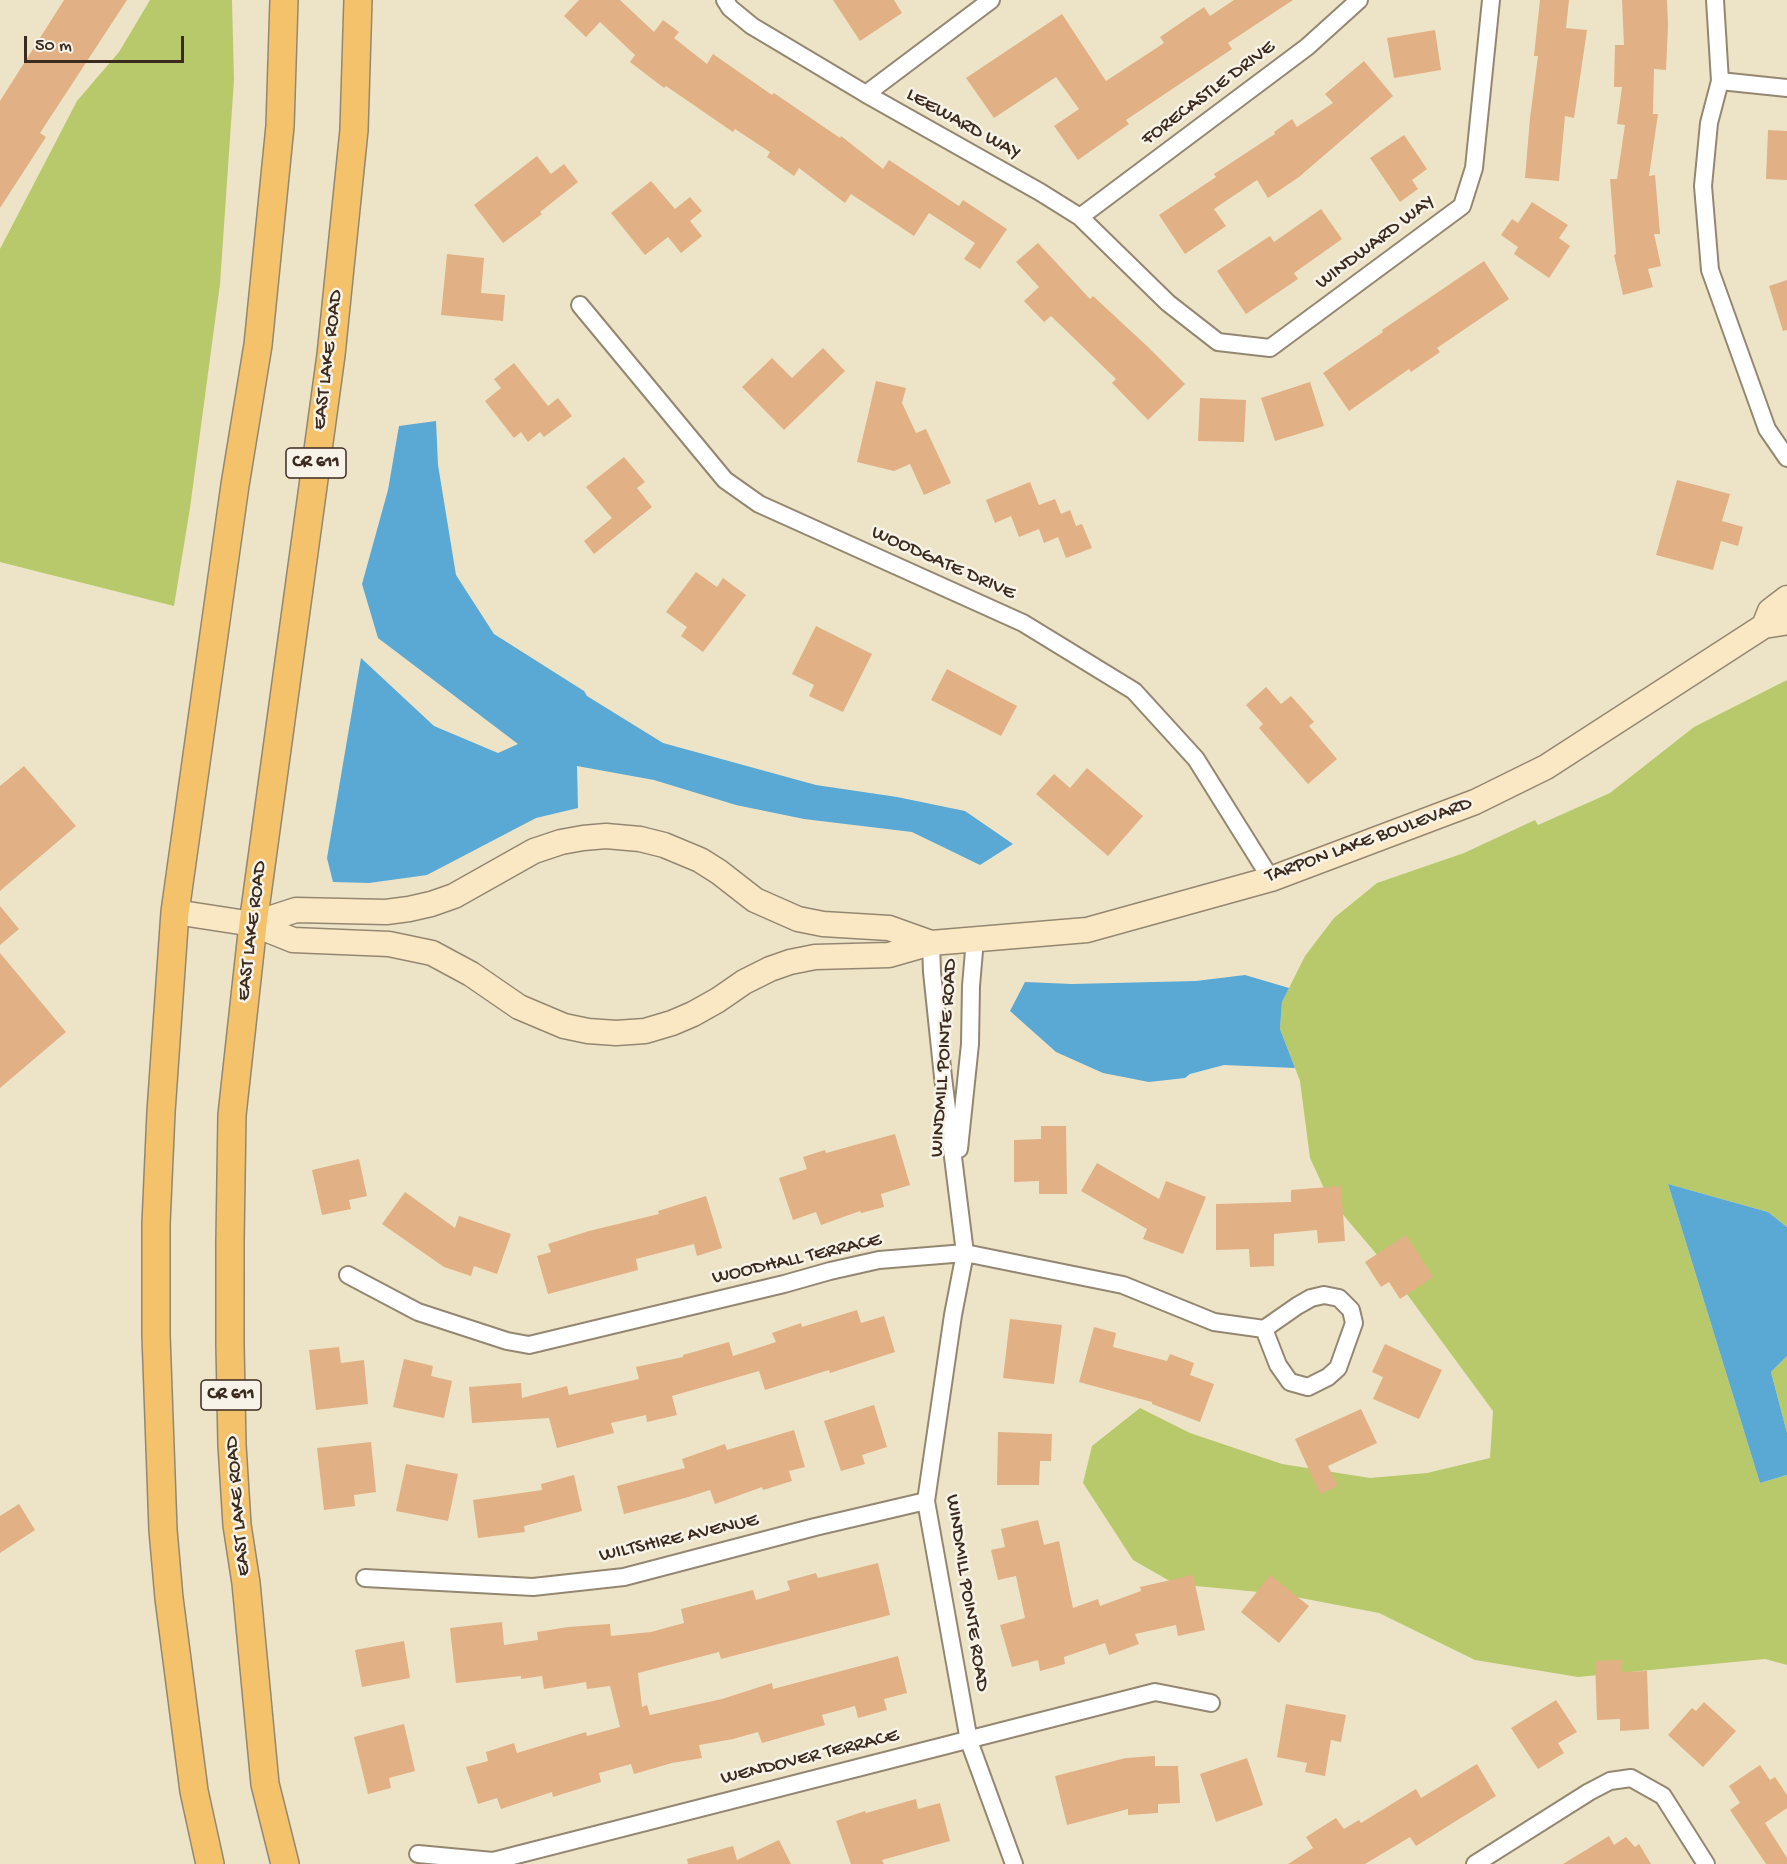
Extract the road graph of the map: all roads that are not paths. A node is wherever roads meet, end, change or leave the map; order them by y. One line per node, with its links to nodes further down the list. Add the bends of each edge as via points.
1 (284, 0): 19 (main road, via 280,126 258,345)
2 (358, 0): 20 (main road, EAST LAKE ROAD / CR 611, via 354,130 331,355)
3 (725, 0): 10 (street, LEEWARD WAY, via 752,26)
4 (991, 0): 10 (street)
5 (1359, 0): 11 (street, FORECASTLE DRIVE, via 1308,47)
6 (1491, 0): 12 (street, WINDWARD WAY, via 1474,168 1462,206 1270,348 1218,342)
7 (1715, 0): 8 (street)
8 (1720, 81): 9 (street); 14 (street, via 1708,123 1703,186 1710,270 1767,429)
9 (1787, 88)
10 (866, 94): 11 (street, LEEWARD WAY)
11 (1080, 218): 12 (street, LEEWARD WAY)
12 (1168, 303)
13 (580, 305): 18 (street, WOODGATE DRIVE, via 725,480 759,504 1023,623 1134,691 1196,759)
14 (1787, 458)
15 (1787, 598): 17 (street, TARPON LAKE BOULEVARD, via 1770,611)
16 (1787, 620): 17 (street, TARPON LAKE BOULEVARD)
17 (1764, 626): 18 (street, TARPON LAKE BOULEVARD, via 1546,767 1475,802)
18 (1271, 879): 21 (street, TARPON LAKE BOULEVARD, via 1087,930)
19 (175, 912): 20 (street); 32 (main road, via 156,1224 159,1446 169,1598 195,1791)
20 (253, 924): 22 (street, TARPON LAKE BOULEVARD, via 296,910 386,912 431,904 534,851 582,837 606,836 664,844 700,860 755,900 798,919 889,928); 22 (street, TARPON LAKE BOULEVARD, via 293,940 389,944 432,953 543,1018 580,1030 616,1034 672,1023 710,1005 744,982 790,962 815,957 890,955); 33 (main road, EAST LAKE ROAD / CR 611, via 232,1115 232,1445 265,1784)
21 (975, 939): 22 (street, TARPON LAKE BOULEVARD); 23 (street, WINDMILL POINTE ROAD, via 970,1044)
22 (931, 943): 23 (street, WINDMILL POINTE ROAD)
23 (956, 1180): 24 (street, WINDMILL POINTE ROAD)
24 (965, 1253): 25 (street, WOODHALL TERRACE, via 879,1260 830,1270 529,1345 418,1312); 26 (street, WOODHALL TERRACE, via 1124,1285 1214,1322); 27 (street, WINDMILL POINTE ROAD)
25 (348, 1275)
26 (1264, 1329): 26 (street, via 1278,1365 1290,1382 1308,1387 1338,1368 1354,1323 1351,1310 1340,1298 1324,1295 1297,1306)
27 (926, 1501): 28 (street, WILTSHIRE AVENUE, via 624,1577 533,1587); 30 (street, WINDMILL POINTE ROAD)
28 (365, 1578)
29 (1211, 1703): 30 (street, WENDOVER TERRACE, via 1155,1692)
30 (969, 1741): 31 (street, WENDOVER TERRACE, via 493,1861); 34 (street, WINDMILL POINTE ROAD)
31 (418, 1854)
32 (210, 1864)
33 (285, 1864)
34 (1014, 1864)
35 (1475, 1864): 36 (street, via 1589,1792 1610,1781 1631,1778 1663,1796)
36 (1706, 1864)

